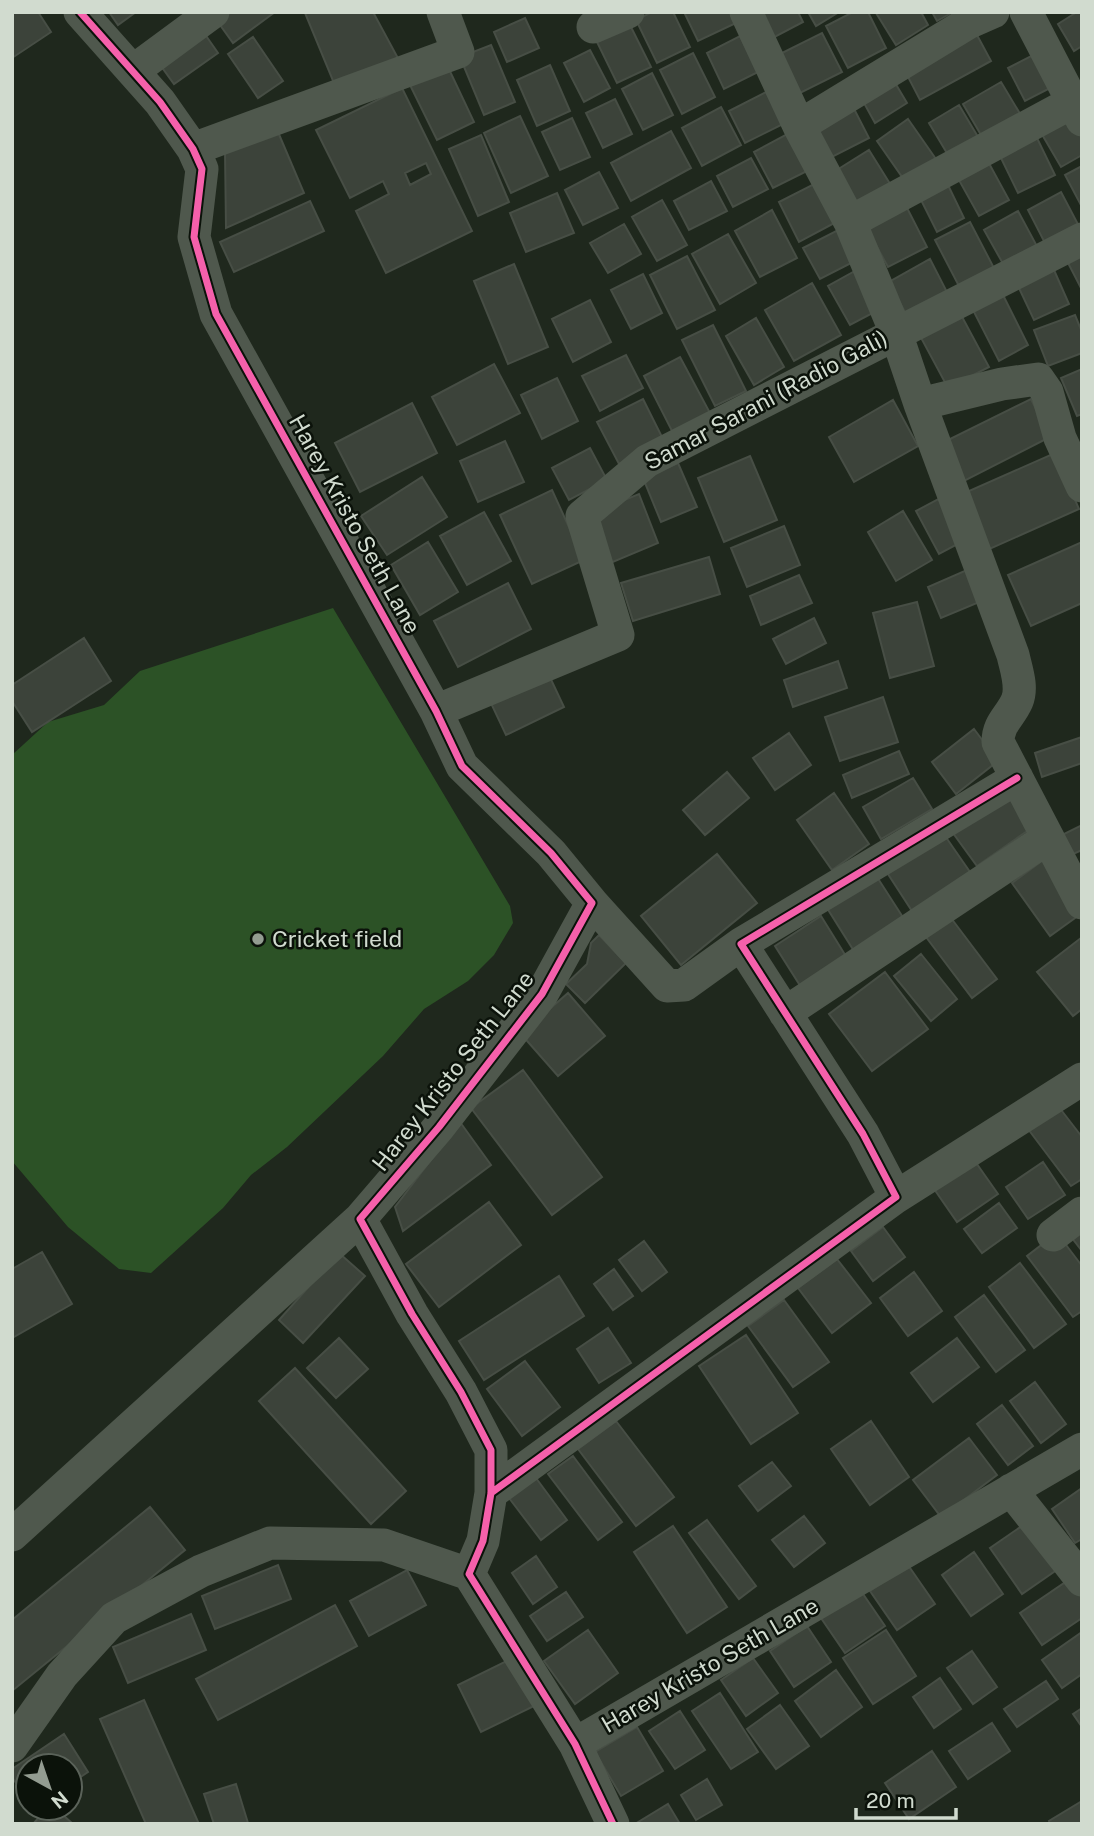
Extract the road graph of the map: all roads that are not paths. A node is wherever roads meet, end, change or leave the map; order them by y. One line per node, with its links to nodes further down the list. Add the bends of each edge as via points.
1 (80, 12): 9 (street, Harey Kristo Seth Lane)
2 (213, 12): 9 (street)
3 (443, 12): 12 (street, via 458,52)
4 (628, 12): 8 (street)
5 (746, 12): 11 (street, Samar Sarani (Radio Gali))
6 (993, 12): 11 (street)
7 (1026, 12): 10 (street)
8 (593, 27)
9 (133, 71): 12 (street, Harey Kristo Seth Lane)
10 (1077, 112): 13 (street)
11 (799, 126): 13 (street, Samar Sarani (Radio Gali))
12 (193, 149): 18 (street, Harey Kristo Seth Lane, via 202,169 194,237 216,314)
13 (850, 222): 15 (street, Samar Sarani (Radio Gali))
14 (1082, 240): 15 (street)
15 (896, 333): 16 (street); 18 (street, Samar Sarani (Radio Gali), via 647,461 582,516 618,635)
16 (920, 404): 17 (street, via 1038,379); 19 (street, via 1013,655 1020,687 1002,721 998,743)
17 (1082, 486)
18 (436, 711): 21 (street, Harey Kristo Seth Lane, via 462,766 551,853)
19 (1017, 778): 20 (street); 23 (street)
20 (1048, 838): 22 (street); 24 (street)
21 (592, 903): 23 (street, via 667,986 684,985); 28 (street, Harey Kristo Seth Lane, via 542,994 439,1127)
22 (1082, 903)
23 (741, 944): 24 (street)
24 (785, 1013): 26 (street, via 863,1133)
25 (1082, 1079): 26 (street)
26 (895, 1197): 32 (street)
27 (1082, 1213): 29 (street)
28 (360, 1219): 32 (street, via 491,1450); 33 (street, Harey Kristo Seth Lane)
29 (1053, 1235)
30 (1082, 1449): 31 (street, Harey Kristo Seth Lane)
31 (1011, 1490): 35 (street); 36 (street, Harey Kristo Seth Lane)
32 (491, 1493): 34 (street, via 483,1541)
33 (12, 1535)
34 (469, 1574): 36 (street, Harey Kristo Seth Lane); 37 (street, via 384,1545 270,1543 201,1570 114,1618 62,1675)
35 (1082, 1580)
36 (575, 1744): 38 (street)
37 (12, 1746)
38 (613, 1824)

